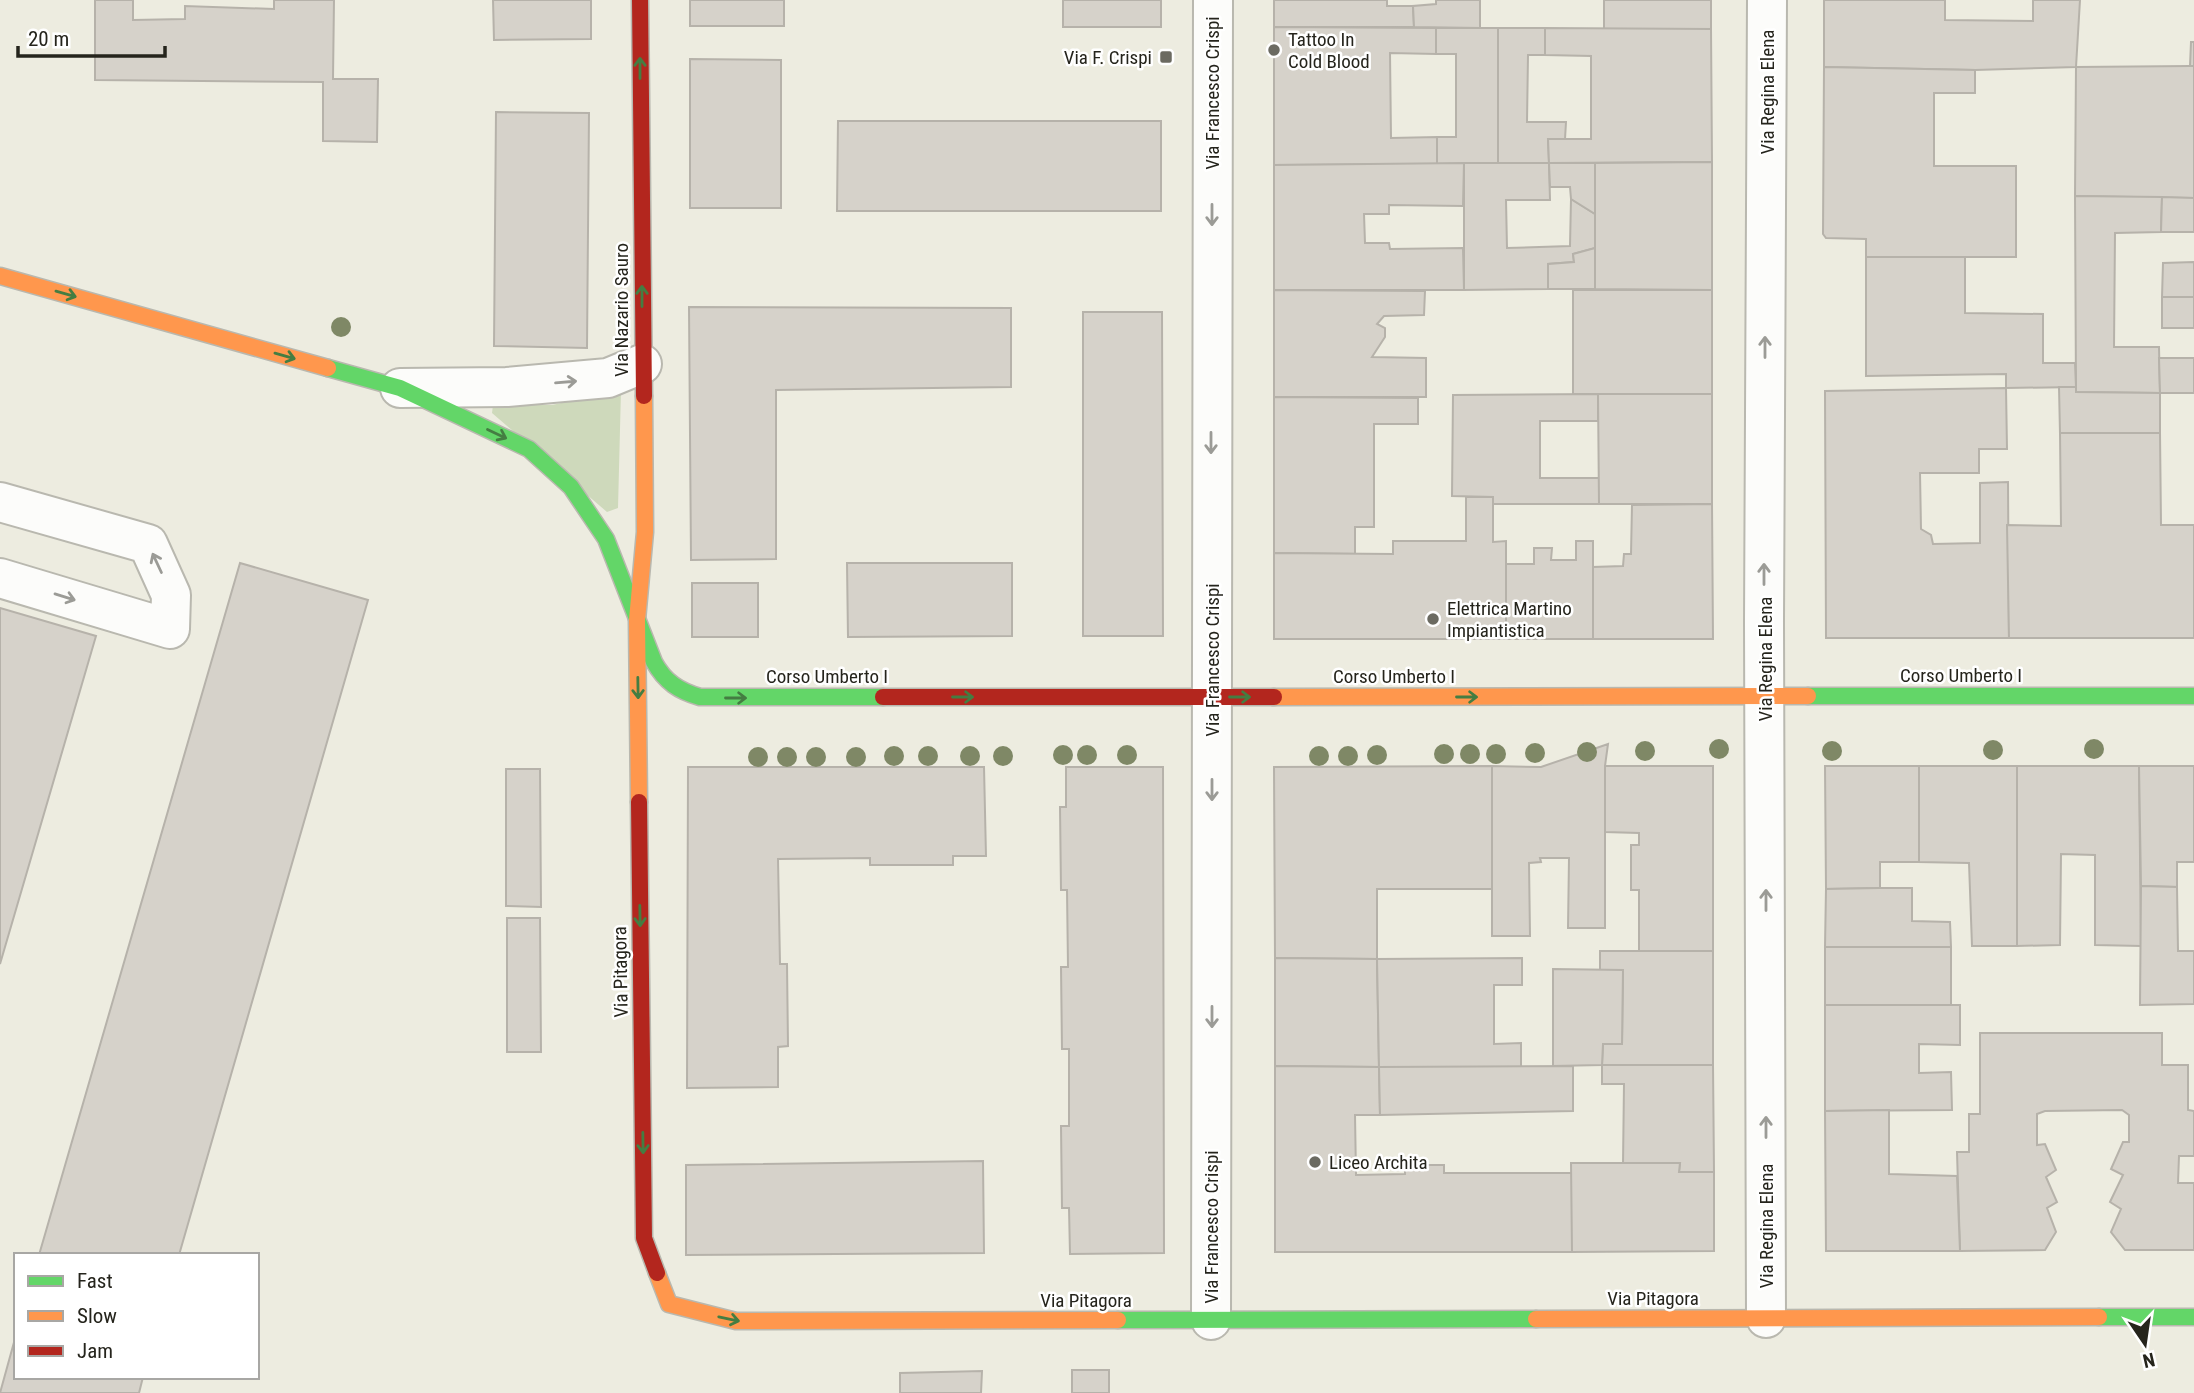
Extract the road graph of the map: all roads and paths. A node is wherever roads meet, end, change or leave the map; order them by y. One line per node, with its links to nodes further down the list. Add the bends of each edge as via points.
1 (640, 0): 5 (street, Via Nazario Sauro, one-way to 1)
2 (1213, 0): 12 (street, Via Francesco Crispi, one-way to 12)
3 (1767, 0): 10 (street, Via Regina Elena, one-way to 3)
4 (0, 276): 6 (street, Corso Umberto I, one-way to 6)
5 (642, 364): 6 (street, one-way to 5, via 507,387 608,378); 9 (street, Via Nazario Sauro, via 645,533)
6 (400, 388): 9 (street, Corso Umberto I, one-way to 9, via 528,449 570,486 606,539)
7 (0, 502): 8 (street, one-way to 7, via 170,629 171,595 148,544)
8 (0, 578)
9 (637, 620): 12 (street, Corso Umberto I, one-way to 12, via 663,677 678,690 700,697); 15 (street, Via Pitagora, one-way to 15, via 644,1238 669,1304 736,1321)
10 (1765, 696): 11 (street, Corso Umberto I); 12 (street, Corso Umberto I, one-way to 10); 14 (street, Via Regina Elena, one-way to 10)
11 (2194, 696)
12 (1212, 697): 15 (street, Via Francesco Crispi, one-way to 15)
13 (2194, 1317): 14 (street, Via Pitagora)
14 (1766, 1318): 15 (street, Via Pitagora)
15 (1212, 1320)

